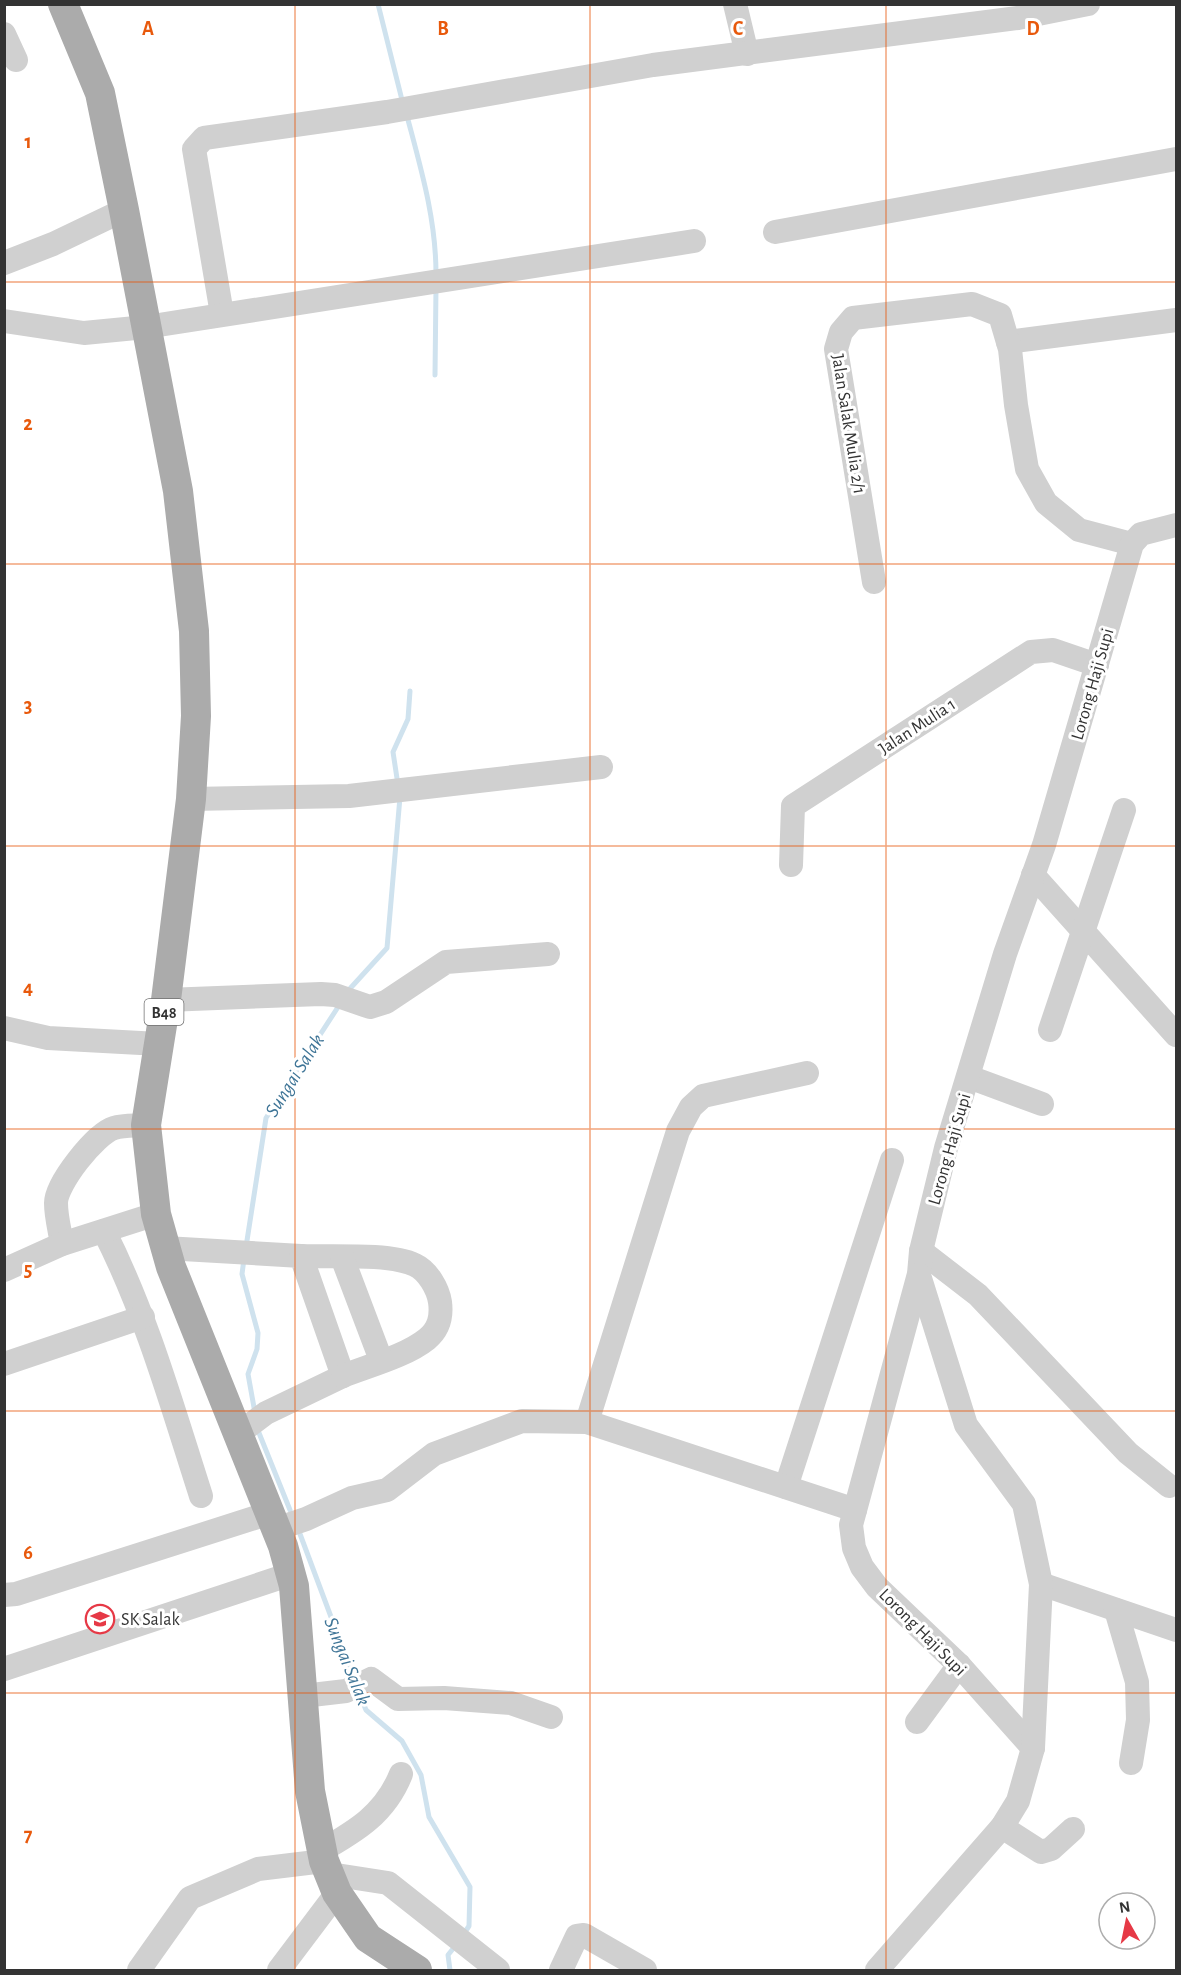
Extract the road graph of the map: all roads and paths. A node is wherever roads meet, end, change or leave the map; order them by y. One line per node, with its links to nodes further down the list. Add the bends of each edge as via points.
1 (63, 4): 8 (main road, B48, via 100,93)
2 (735, 4): 5 (street)
3 (1088, 4): 5 (street, via 1018,18)
4 (4, 34): 6 (street)
5 (747, 54): 12 (street, via 653,65 387,112 204,138 194,149)
6 (16, 60)
7 (1176, 159): 9 (street)
8 (124, 210): 11 (street); 15 (main road, B48)
9 (775, 232)
10 (694, 241): 12 (street)
11 (4, 263)
12 (222, 314): 15 (street)
13 (1176, 320): 16 (street)
14 (4, 321): 15 (street, via 84,333)
15 (146, 327): 22 (main road, B48, via 178,491 194,631 196,716)
16 (1008, 342): 18 (street, Jalan Salak Mulia 2/1, via 1027,469 1046,503 1079,530); 19 (street, Jalan Salak Mulia 2/1, via 1000,315 972,304 853,318 841,332 836,349)
17 (1176, 525): 18 (street, via 1141,534)
18 (1132, 544): 20 (street, Lorong Haji Supi)
19 (874, 582)
20 (1097, 665): 24 (street, Jalan Mulia 1, via 1053,650 1031,652 793,806); 25 (street, Lorong Haji Supi)
21 (601, 767): 22 (street, via 349,796)
22 (191, 799): 28 (main road, B48)
23 (1124, 810): 26 (street)
24 (791, 865)
25 (1033, 875): 26 (street); 34 (street, Lorong Haji Supi)
26 (1083, 931): 30 (street); 31 (street)
27 (548, 954): 28 (street, via 446,962 386,1002 370,1007 344,997)
28 (166, 1000): 32 (main road, B48)
29 (4, 1028): 32 (street, via 48,1038)
30 (1050, 1030)
31 (1176, 1035)
32 (159, 1044): 36 (main road, B48)
33 (807, 1073): 50 (street, via 703,1096 691,1107 678,1131)
34 (969, 1077): 35 (street); 44 (street, Lorong Haji Supi, via 946,1148)
35 (1042, 1104)
36 (146, 1125): 38 (main road, B48); 40 (street, via 113,1128 101,1135 67,1176 58,1190 56,1203)
37 (892, 1160): 53 (street)
38 (156, 1214): 39 (street); 41 (main road, B48)
39 (104, 1231): 40 (street); 46 (street)
40 (62, 1244): 45 (street)
41 (165, 1248): 42 (street); 51 (main road, B48)
42 (301, 1256): 43 (street); 49 (street)
43 (342, 1257): 47 (street); 47 (street, via 415,1264 433,1284 439,1298 438,1327 429,1338)
44 (920, 1263): 52 (street, via 978,1295 1128,1453); 55 (street, Lorong Haji Supi); 58 (street, via 966,1425 1024,1504)
45 (4, 1270)
46 (143, 1317): 48 (street); 54 (street)
47 (381, 1360): 49 (street)
48 (4, 1364)
49 (343, 1376): 51 (street, via 266,1413)
50 (587, 1422): 53 (street); 56 (street, via 522,1421 434,1454 387,1490 352,1498 306,1519)
51 (242, 1431): 56 (main road, B48)
52 (1169, 1486)
53 (786, 1487): 55 (street)
54 (201, 1496)
55 (855, 1510): 62 (street, Lorong Haji Supi, via 851,1525 862,1567 877,1587)
56 (273, 1521): 57 (main road, B48); 59 (street)
57 (291, 1574): 63 (street); 64 (main road, B48)
58 (1041, 1584): 60 (street); 67 (street)
59 (4, 1595)
60 (1116, 1610): 61 (street); 68 (street, via 1137,1682 1138,1720)
61 (1176, 1630)
62 (959, 1665): 66 (street); 67 (street, Lorong Haji Supi)
63 (4, 1669)
64 (303, 1696): 65 (street, via 346,1691 372,1679 398,1699 511,1703); 72 (main road, B48, via 310,1791)
65 (551, 1717)
66 (917, 1722)
67 (1033, 1748): 70 (street, via 1018,1801)
68 (1131, 1763)
69 (400, 1774): 72 (street, via 394,1791)
70 (1002, 1827): 71 (street, via 1041,1852 1051,1849); 79 (street)
71 (1073, 1829)
72 (328, 1870): 73 (street, via 258,1869 190,1898); 74 (street); 75 (main road, B48, via 368,1938); 76 (street, via 388,1883)
73 (139, 1971)
74 (279, 1971)
75 (417, 1971)
76 (498, 1971)
77 (561, 1971): 78 (street, via 577,1936 584,1935)
78 (645, 1971)
79 (877, 1971)

